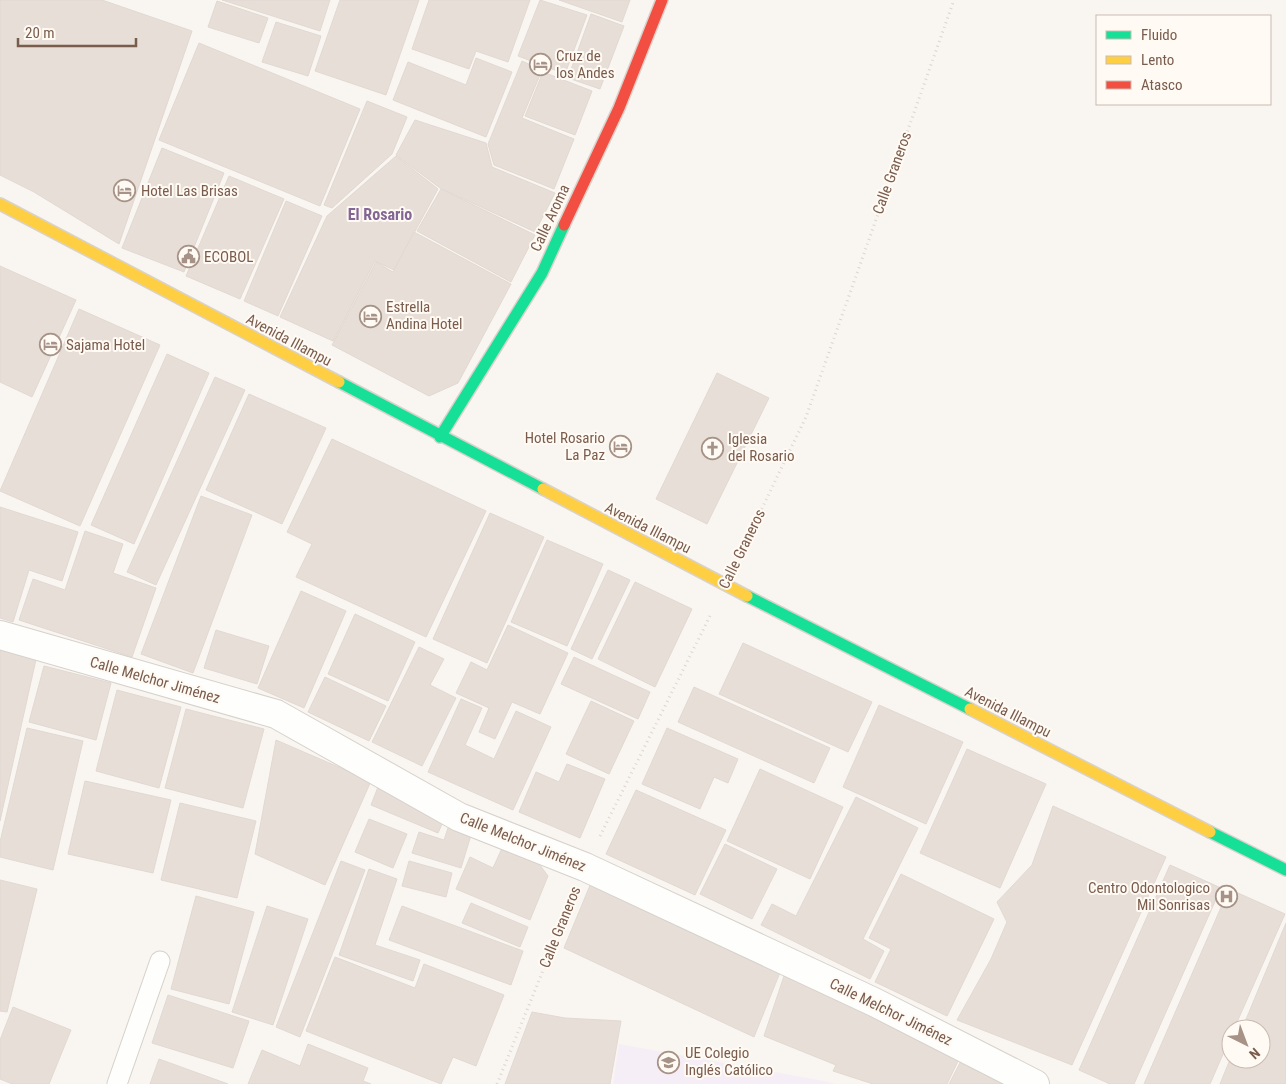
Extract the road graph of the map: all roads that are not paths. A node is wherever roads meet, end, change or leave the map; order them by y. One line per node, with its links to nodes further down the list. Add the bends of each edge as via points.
1 (662, 0): 3 (main road, Calle Aroma, via 619,108 542,273)
2 (0, 204): 3 (main road, Avenida Illampu)
3 (440, 437): 5 (main road, Avenida Illampu)
4 (0, 635): 8 (street, Calle Melchor Jiménez, via 276,714 459,817 585,867 874,1002)
5 (1286, 870)
6 (160, 961): 7 (lane)
7 (117, 1084)
8 (1035, 1084)

